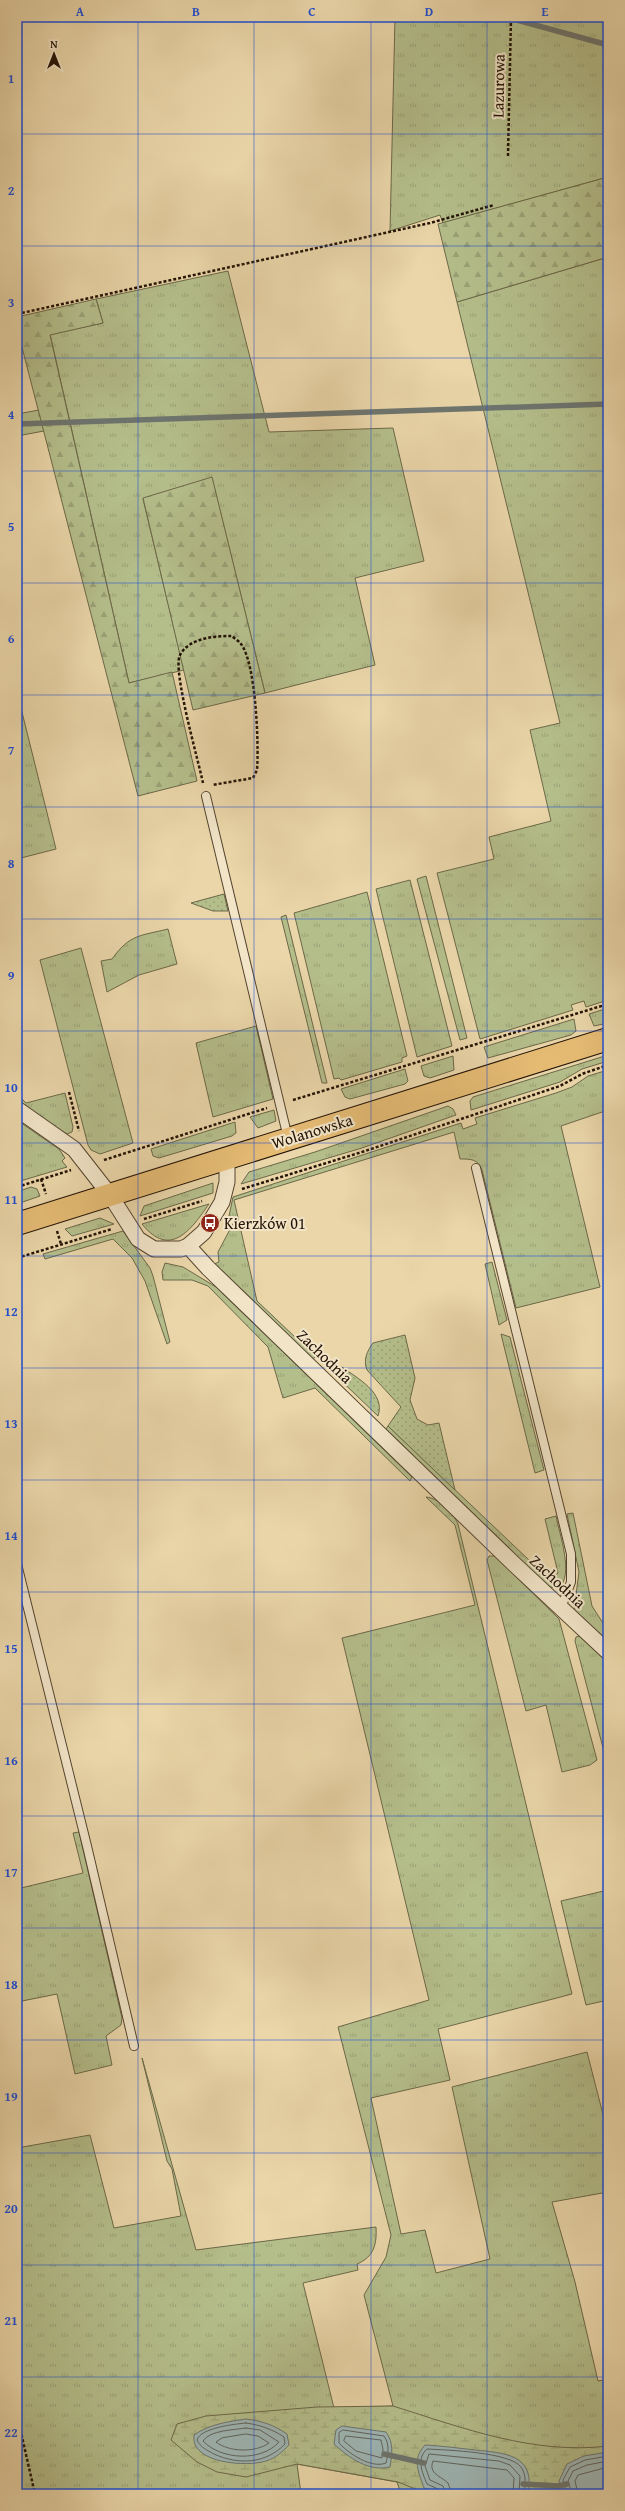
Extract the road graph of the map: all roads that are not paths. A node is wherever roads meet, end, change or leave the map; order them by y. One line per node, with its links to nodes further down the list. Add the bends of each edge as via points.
1 (206, 796): 4 (lane)
2 (608, 1039): 4 (main road, Wolanowska)
3 (17, 1109): 7 (street, via 74,1150)
4 (288, 1139): 5 (main road, Wolanowska)
5 (227, 1158): 7 (main road, Wolanowska); 9 (street, via 227,1182 222,1202 204,1232)
6 (476, 1168): 11 (lane, via 571,1554 571,1582)
7 (110, 1195): 8 (main road, Wolanowska); 9 (street, via 138,1239 154,1249 173,1250)
8 (17, 1224)
9 (188, 1246): 11 (street, Zachodnia, via 264,1323)
10 (17, 1564): 13 (lane)
11 (561, 1608): 12 (street, Zachodnia)
12 (608, 1652)
13 (134, 2046)

